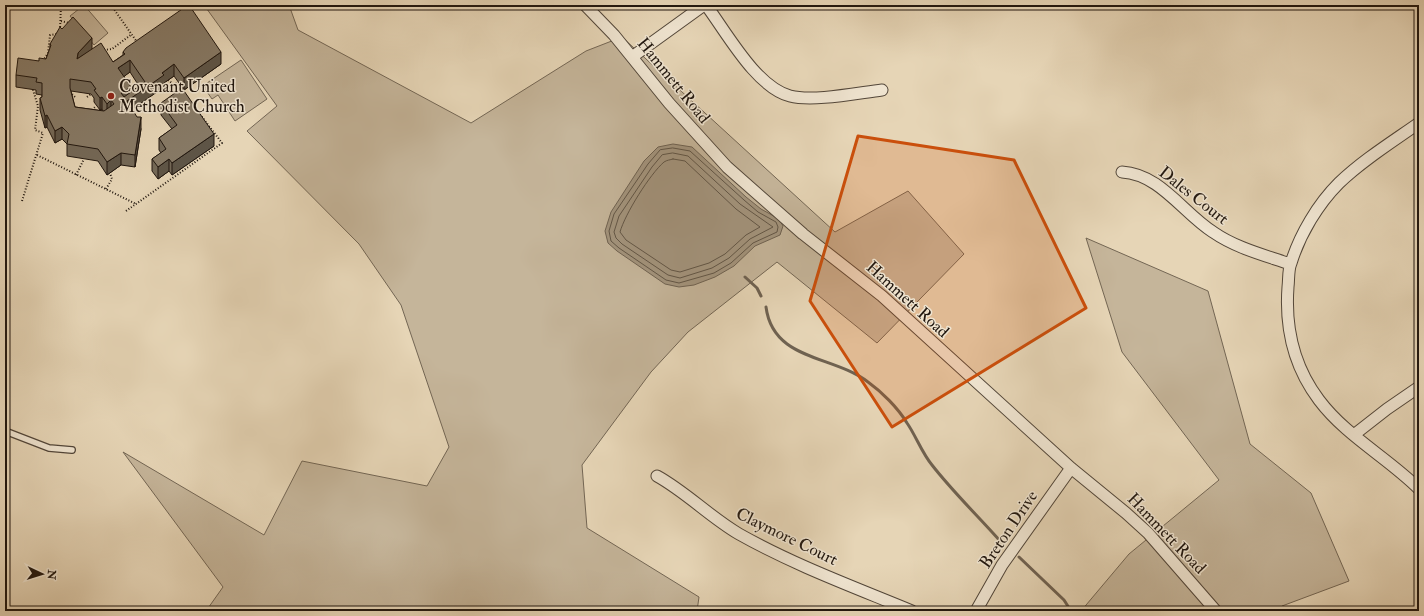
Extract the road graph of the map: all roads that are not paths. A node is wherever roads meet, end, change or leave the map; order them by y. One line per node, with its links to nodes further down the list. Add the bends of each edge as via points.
1 (585, 5): 3 (street, Hammett Road)
2 (705, 5): 3 (street); 4 (street, via 756,74 773,89 791,96 813,98)
3 (632, 57): 12 (street, Hammett Road, via 727,168 803,234 882,296)
4 (882, 90)
5 (1419, 123): 7 (street, via 1361,164 1331,191 1310,221)
6 (1122, 172): 7 (street, Dales Court, via 1137,174 1154,183 1201,224 1226,240)
7 (1290, 264): 10 (street, via 1288,318 1297,361 1307,383 1320,401)
8 (1419, 387): 10 (street)
9 (5, 431): 11 (lane, via 49,448)
10 (1354, 434): 14 (street)
11 (72, 450)
12 (1071, 468): 16 (street, Breton Drive, via 1002,565); 17 (street, Hammett Road, via 1148,533)
13 (657, 476): 15 (street, Claymore Court, via 704,511 758,544)
14 (1419, 489)
15 (912, 611)
16 (976, 611)
17 (1216, 611)

